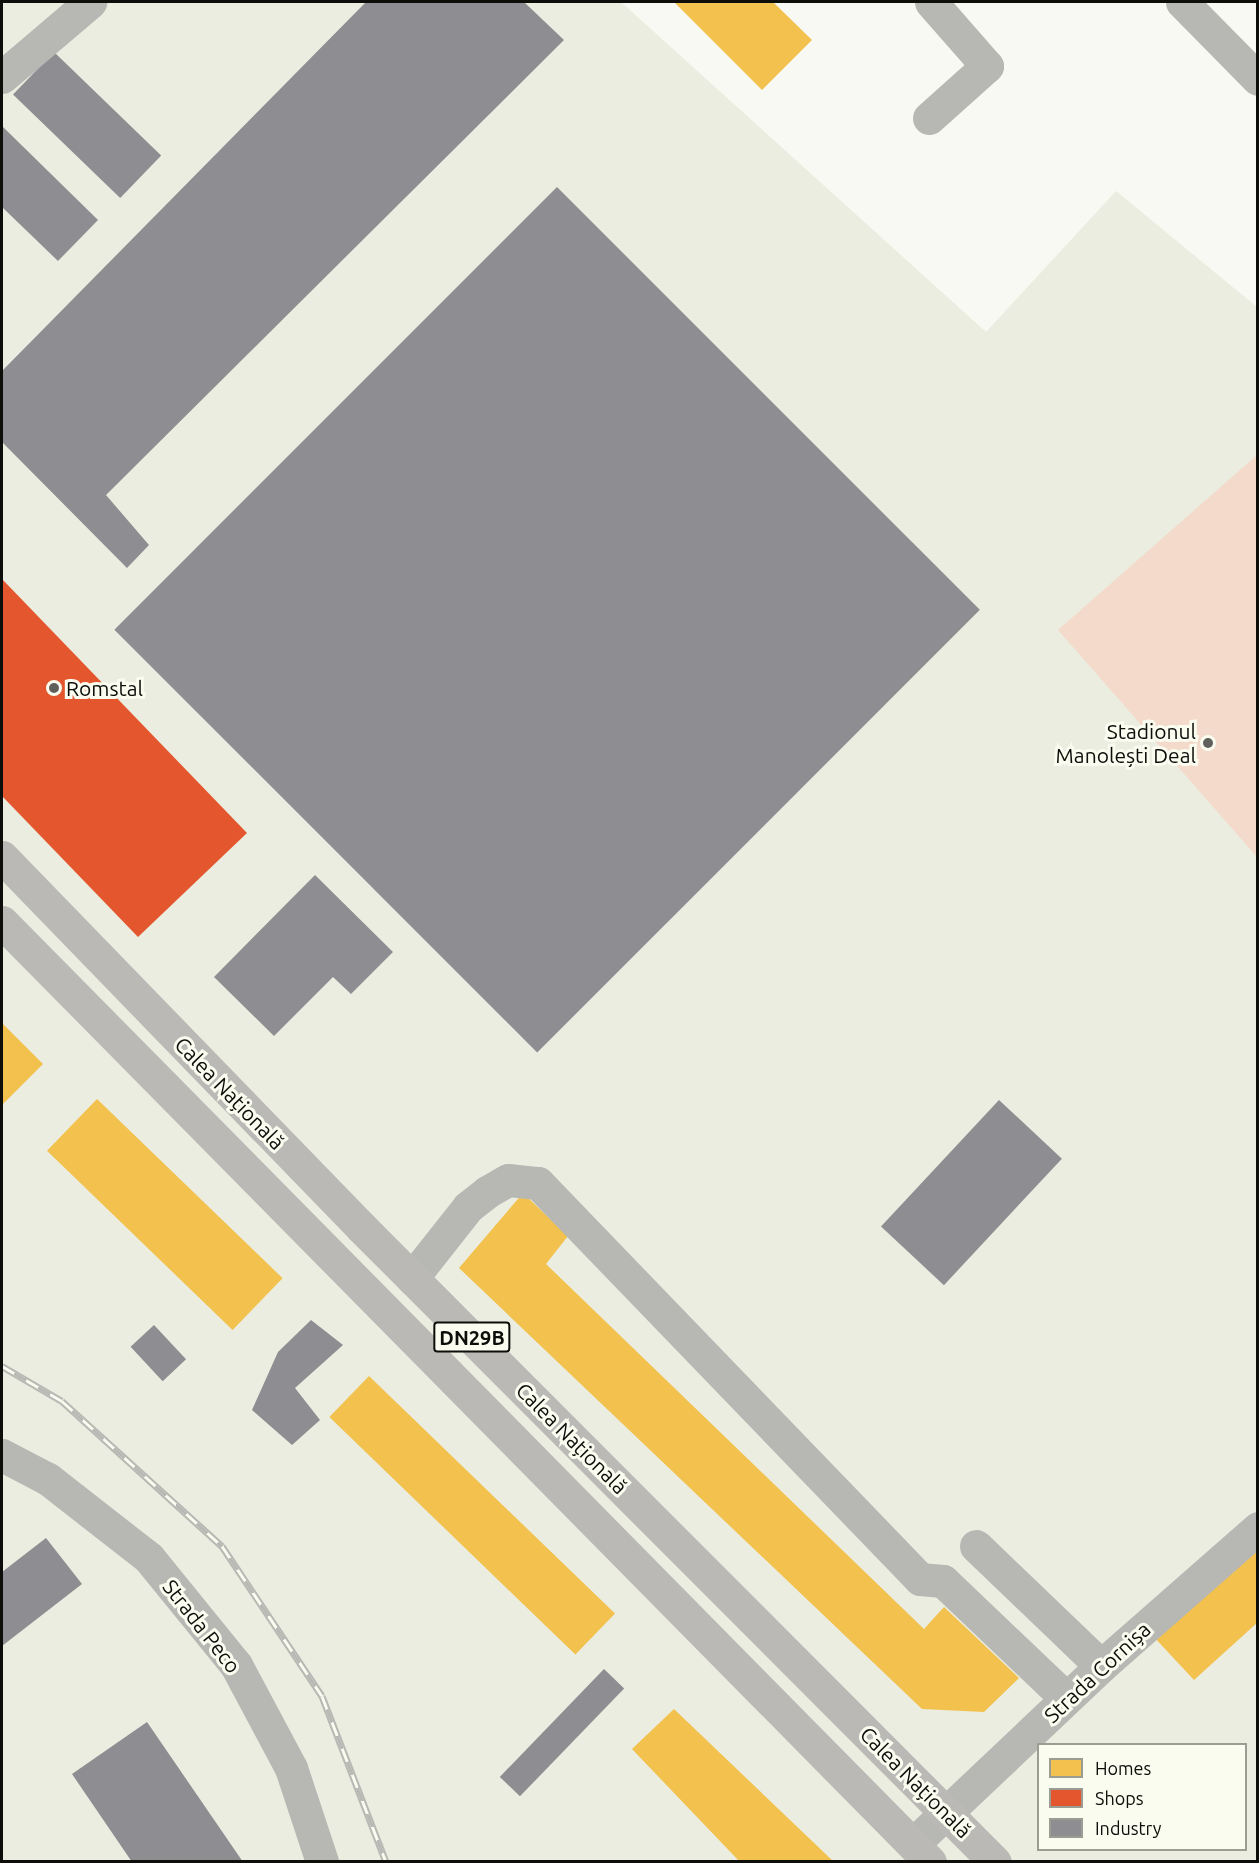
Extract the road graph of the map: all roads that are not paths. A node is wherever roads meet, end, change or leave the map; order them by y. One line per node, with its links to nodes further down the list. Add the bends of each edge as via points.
1 (90, 2): 4 (street)
2 (931, 2): 6 (street, via 987,66)
3 (1182, 2): 5 (street)
4 (2, 76)
5 (1257, 79)
6 (929, 118)
7 (2, 858): 9 (main road, Calea Națională / DN29B)
8 (2, 922): 16 (main road, Calea Națională / DN29B)
9 (412, 1278): 14 (street, via 468,1207 508,1180 538,1183 920,1579 944,1581); 15 (main road, Calea Națională / DN29B)
10 (2, 1455): 17 (street, Strada Peco, via 48,1479 149,1558 236,1665 291,1768)
11 (1257, 1528): 13 (street, Strada Cornișa)
12 (976, 1546): 13 (street)
13 (1101, 1666): 14 (street, Strada Cornișa)
14 (1066, 1698): 15 (street, Strada Cornișa)
15 (947, 1812): 16 (street, Strada Cornișa); 18 (main road, Calea Națională / DN29B)
16 (921, 1853)
17 (322, 1862)
18 (994, 1862)

